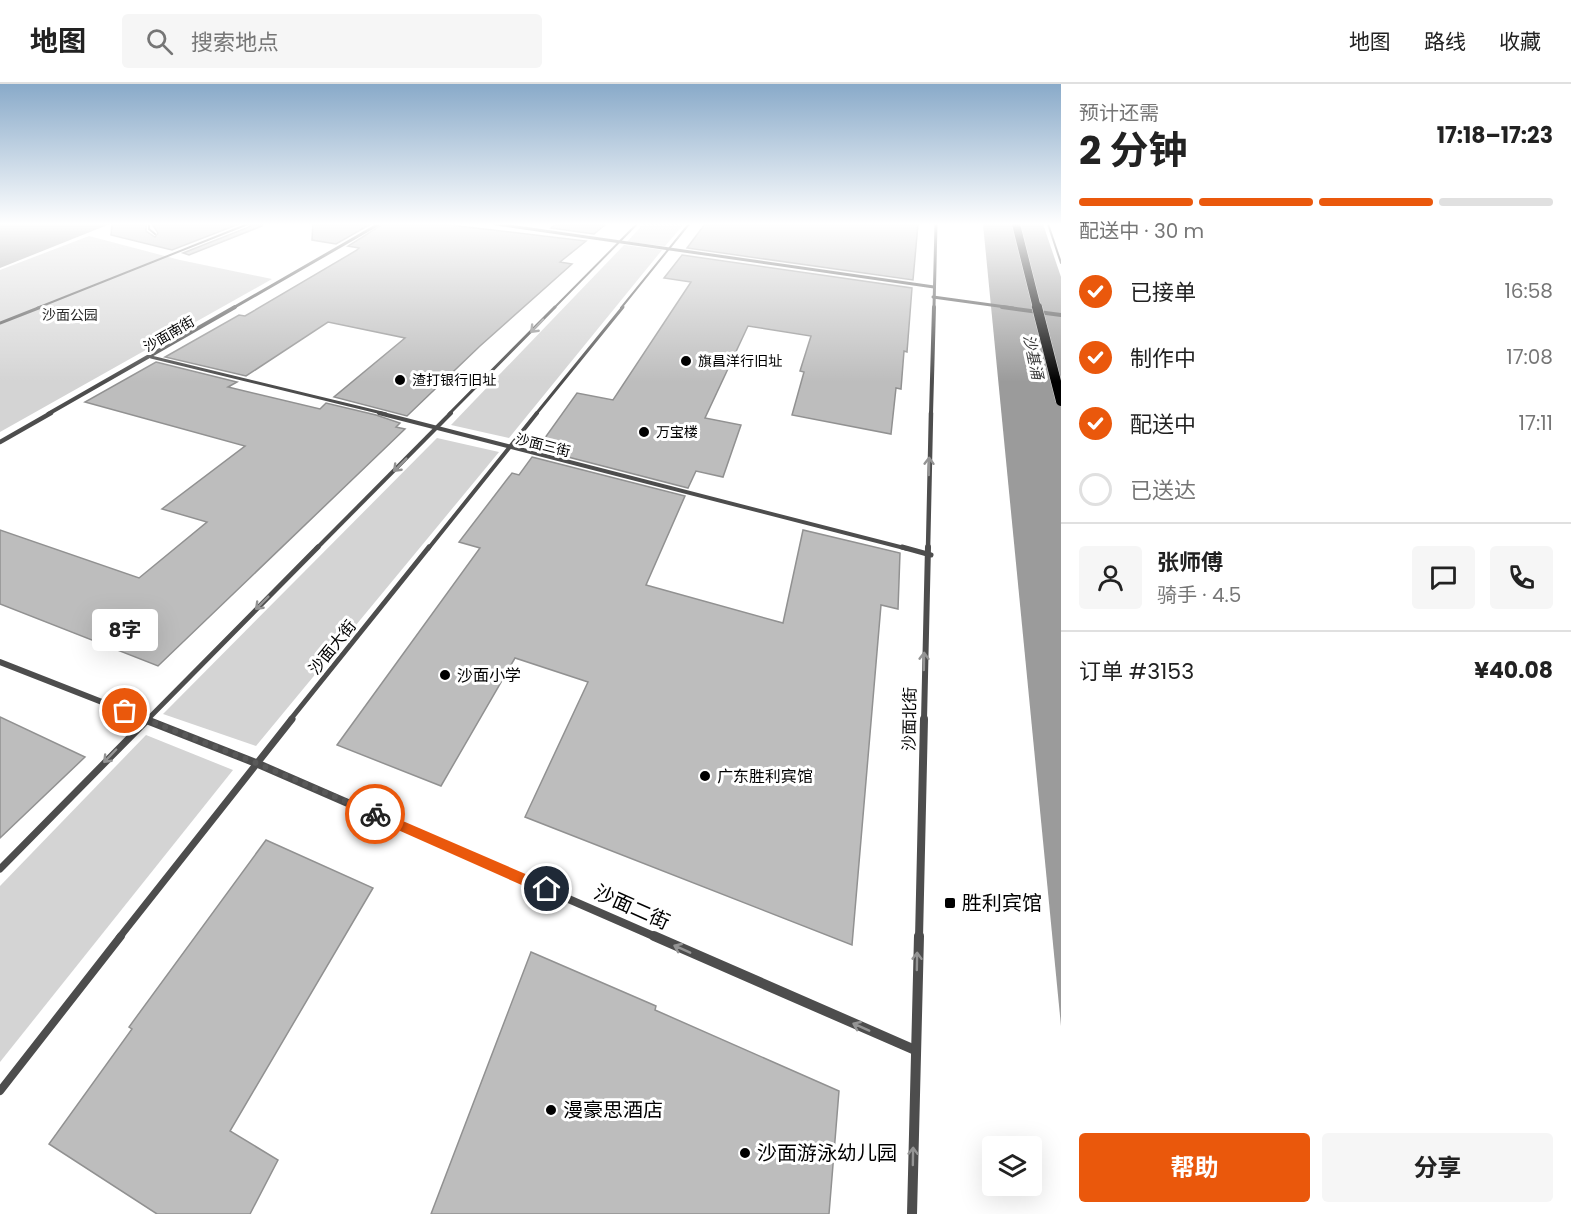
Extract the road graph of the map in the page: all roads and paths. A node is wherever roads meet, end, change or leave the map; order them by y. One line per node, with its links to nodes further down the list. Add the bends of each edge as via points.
1 (118, 277): 11 (lane)
2 (289, 277): 12 (street, 沙面南街)
3 (586, 277): 14 (street, one-way to 14)
4 (646, 277): 16 (street, 沙面大街)
5 (867, 277): 8 (street)
6 (934, 277): 8 (street, 沙面北街)
7 (1029, 277): 13 (highway, bridge)
8 (934, 286): 9 (street, 沙面北街)
9 (933, 297): 10 (street); 17 (street, 沙面北街, one-way to 9)
10 (1061, 315)
11 (0, 323)
12 (151, 357): 14 (street, 沙面三街); 15 (street, 沙面南街)
13 (1061, 401)
14 (438, 427): 16 (street, 沙面三街); 19 (street, one-way to 19)
15 (0, 442)
16 (509, 448): 17 (street, 沙面三街); 20 (street, 沙面大街)
17 (929, 554): 22 (street, 沙面北街, one-way to 17)
18 (0, 662): 19 (street, 沙面二街)
19 (146, 719): 20 (street, 沙面二街); 21 (street, one-way to 21)
20 (256, 763): 22 (street, 沙面二街, one-way to 20); 23 (street, 沙面大街)
21 (0, 870)
22 (915, 1050): 24 (street, 沙面北街, one-way to 22)
23 (0, 1091)
24 (912, 1214)

